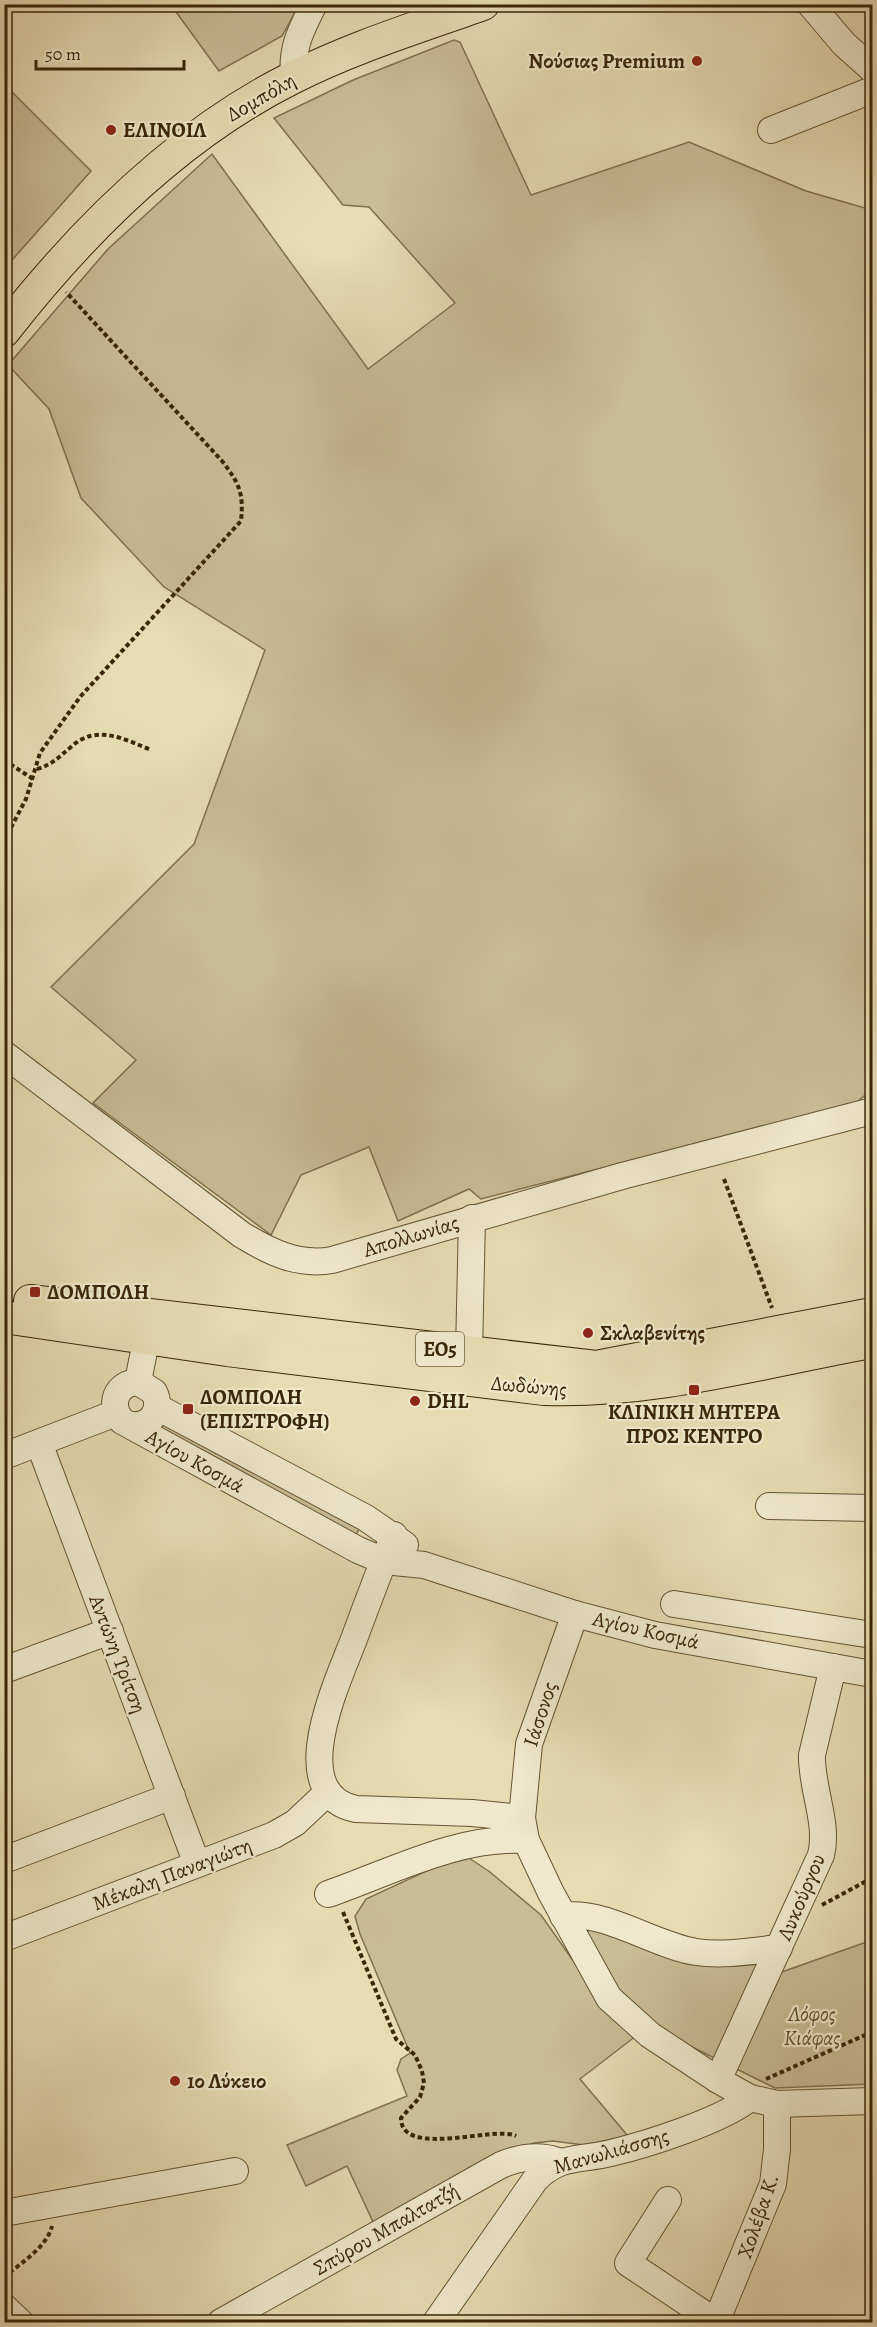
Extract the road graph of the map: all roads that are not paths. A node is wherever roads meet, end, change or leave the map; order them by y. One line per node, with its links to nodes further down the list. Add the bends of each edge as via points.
1 (314, 4): 5 (street, via 295,41)
2 (483, 4): 5 (main road, Δομπόλη)
3 (810, 4): 4 (street, via 844,44)
4 (873, 69)
5 (294, 77): 8 (main road, Δομπόλη, via 220,121 170,159 92,232)
6 (873, 90): 7 (street)
7 (771, 130)
8 (4, 331)
9 (4, 1054): 11 (street, Απολλωνίας, via 242,1235 286,1257 312,1262 332,1260)
10 (873, 1110): 11 (street, Απολλωνίας)
11 (472, 1218): 17 (street)
12 (4, 1298): 15 (main road, Δωδώνης / ΕΟ5)
13 (873, 1314): 17 (main road, Δωδώνης / ΕΟ5, via 609,1366 553,1364)
14 (4, 1317): 15 (main road, Δωδώνης / ΕΟ5)
15 (148, 1328): 16 (main road, Δωδώνης / ΕΟ5, via 517,1386 592,1391 665,1382); 17 (main road, Δωδώνης / ΕΟ5); 18 (street)
16 (873, 1341)
17 (469, 1352)
18 (138, 1382): 19 (street, via 154,1392); 20 (street, via 118,1391 114,1401)
19 (157, 1407): 20 (street, via 147,1423); 25 (street, Αγίου Κοσμά)
20 (124, 1419): 21 (street); 26 (street, Αγίου Κοσμά, via 209,1470)
21 (39, 1443): 22 (street); 30 (street, Αντώνη Τρίτση)
22 (4, 1456)
23 (769, 1506): 24 (street)
24 (873, 1508)
25 (394, 1535): 26 (street); 27 (street, Αγίου Κοσμά)
26 (384, 1561): 27 (street, Αγίου Κοσμά); 35 (street, via 323,1724 319,1762)
27 (424, 1565): 29 (street, Αγίου Κοσμά)
28 (674, 1604): 31 (street)
29 (575, 1614): 32 (street, Αγίου Κοσμά, via 655,1635); 37 (street, Ιάσονος, via 529,1743)
30 (110, 1631): 33 (street); 36 (street, Αντώνη Τρίτση)
31 (873, 1635)
32 (833, 1667): 34 (street, Αγίου Κοσμά); 43 (street, Λυκούργου, via 812,1755 823,1849)
33 (4, 1670)
34 (873, 1674)
35 (328, 1792): 37 (street, via 338,1803 356,1809 443,1811); 39 (street, Μέκαλη Παναγιώτη, via 286,1829)
36 (172, 1797): 38 (street); 39 (street, Αντώνη Τρίτση)
37 (524, 1829): 40 (street, via 460,1847); 41 (street)
38 (4, 1860)
39 (197, 1864): 42 (street, Μέκαλη Παναγιώτη)
40 (332, 1893)
41 (563, 1916): 43 (street, via 591,1917 697,1952); 44 (street, via 616,2005 651,2035)
42 (4, 1938)
43 (779, 1948): 44 (street, Λυκούργου)
44 (718, 2080): 45 (street)
45 (750, 2098): 47 (street); 48 (street, Μανωλιάσσης, via 660,2139 610,2153)
46 (873, 2101): 47 (street)
47 (777, 2104): 56 (street, Χολέβα Κ., via 772,2184)
48 (558, 2161): 54 (street, Σπύρου Μπαλτατζή, via 525,2157 509,2162); 55 (street, Μανωλιάσσης, via 535,2180)
49 (235, 2171): 51 (street)
50 (668, 2200): 56 (street, via 628,2263)
51 (4, 2213)
52 (4, 2307): 53 (street)
53 (20, 2322)
54 (221, 2322)
55 (436, 2322)
56 (716, 2322)

